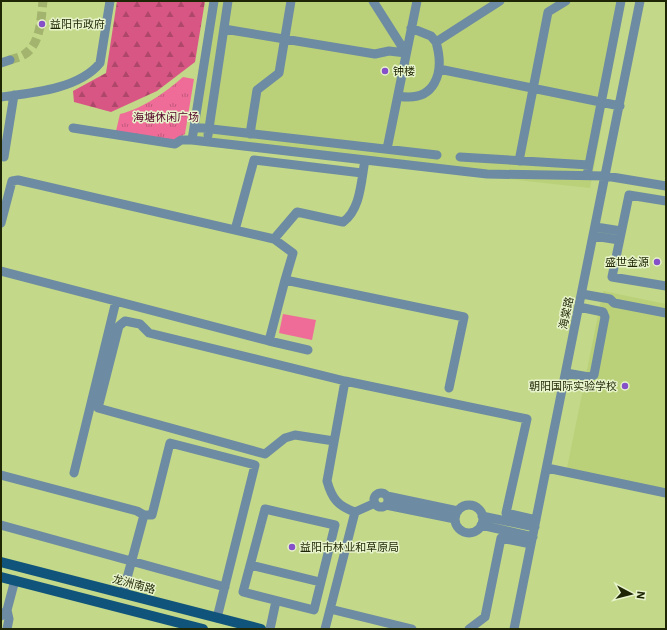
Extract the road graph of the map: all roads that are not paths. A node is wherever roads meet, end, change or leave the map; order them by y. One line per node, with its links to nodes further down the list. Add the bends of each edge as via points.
1 (110, 1): 20 (street, via 100,63 94,70 68,83 39,92)
2 (214, 1): 25 (street)
3 (228, 1): 12 (street)
4 (291, 1): 13 (street)
5 (373, 1): 15 (street)
6 (417, 1): 11 (street)
7 (500, 1): 14 (street)
8 (566, 1): 19 (street, via 548,12)
9 (621, 1): 23 (street)
10 (640, 1): 24 (street, 海棠路)
11 (412, 28): 14 (street, via 431,36); 15 (street)
12 (224, 29): 13 (street); 27 (street)
13 (285, 40): 15 (street, via 375,54 388,51); 28 (street, via 279,74 257,90)
14 (436, 42): 18 (street)
15 (406, 53): 22 (street)
16 (10, 60): 17 (street)
17 (1, 63)
18 (439, 69): 19 (street); 22 (street, via 434,85 426,93 415,97)
19 (533, 88): 23 (street); 36 (street)
20 (14, 95): 21 (street); 33 (street, via 4,156)
21 (1, 96)
22 (398, 96): 31 (street)
23 (601, 102): 24 (street); 37 (street)
24 (620, 106): 40 (street, 海棠路)
25 (194, 127): 27 (street); 29 (street)
26 (73, 128): 29 (street, via 175,144 181,140)
27 (208, 129): 28 (street); 30 (street)
28 (250, 134): 31 (street)
29 (192, 140): 30 (street)
30 (207, 142): 35 (street)
31 (387, 149): 32 (street)
32 (437, 155)
33 (1, 156)
34 (460, 157): 36 (street)
35 (365, 160): 38 (street); 39 (street, via 487,174)
36 (518, 161): 37 (street)
37 (589, 165): 39 (street)
38 (362, 173): 44 (street, via 254,160); 47 (street, via 355,208 346,220 343,222 297,212)
39 (588, 176): 40 (street)
40 (606, 176): 41 (street); 45 (street, 海棠路)
41 (666, 186)
42 (666, 202): 46 (street, via 629,195)
43 (1, 223): 44 (street, via 12,181 18,180)
44 (235, 230): 47 (street)
45 (595, 231): 46 (street); 51 (street, 海棠路)
46 (620, 236): 50 (street, via 612,277)
47 (274, 239): 49 (street, via 293,253)
48 (1, 271): 52 (street)
49 (285, 280): 55 (street); 59 (street, via 464,317)
50 (666, 286)
51 (582, 294): 53 (street, 海棠路); 54 (street)
52 (116, 302): 55 (street); 62 (street)
53 (580, 307): 57 (street, 海棠路); 57 (street, via 603,312 605,318 594,375 589,377)
54 (666, 313)
55 (268, 341): 56 (street)
56 (308, 350)
57 (566, 373): 61 (street, 海棠路)
58 (345, 381): 60 (street); 60 (street, via 149,334 140,324 125,321 119,326 98,408 265,454 284,438 294,435); 68 (street, via 527,420)
59 (450, 388)
60 (334, 441): 65 (street, via 327,481 330,494 337,504)
61 (547, 468): 64 (street); 70 (street, 海棠路)
62 (74, 473)
63 (1, 475): 66 (street)
64 (666, 493)
65 (355, 512): 67 (street, via 375,503 377,495 384,494 387,501); 83 (street)
66 (144, 515): 74 (street); 80 (street, via 152,515 170,443 255,465)
67 (456, 515): 69 (street, via 465,506 474,506 480,512); 69 (street, via 458,528 466,532 474,531)
68 (505, 517): 69 (street); 70 (street); 72 (street)
69 (481, 521): 72 (street)
70 (535, 523): 73 (street, 海棠路)
71 (1, 525): 74 (street)
72 (502, 534): 73 (street); 92 (street, via 485,617)
73 (532, 540): 93 (street, 海棠路)
74 (132, 561): 80 (street); 81 (street)
75 (1, 562): 81 (main road, 龙洲南路)
76 (250, 565): 79 (street); 79 (street, via 265,509 335,525); 82 (street, via 243,592)
77 (1, 577): 78 (main road)
78 (15, 580): 84 (street); 87 (main road)
79 (320, 582): 82 (street, via 314,610)
80 (225, 587): 85 (street)
81 (123, 593): 85 (main road, 龙洲南路)
82 (276, 601): 89 (street)
83 (330, 609): 90 (street); 91 (street)
84 (4, 613): 86 (street, via 9,620)
85 (217, 618): 88 (main road, 龙洲南路)
86 (6, 629)
87 (203, 629)
88 (261, 629)
89 (270, 629)
90 (325, 629)
91 (412, 629)
92 (469, 629)
93 (514, 629)

